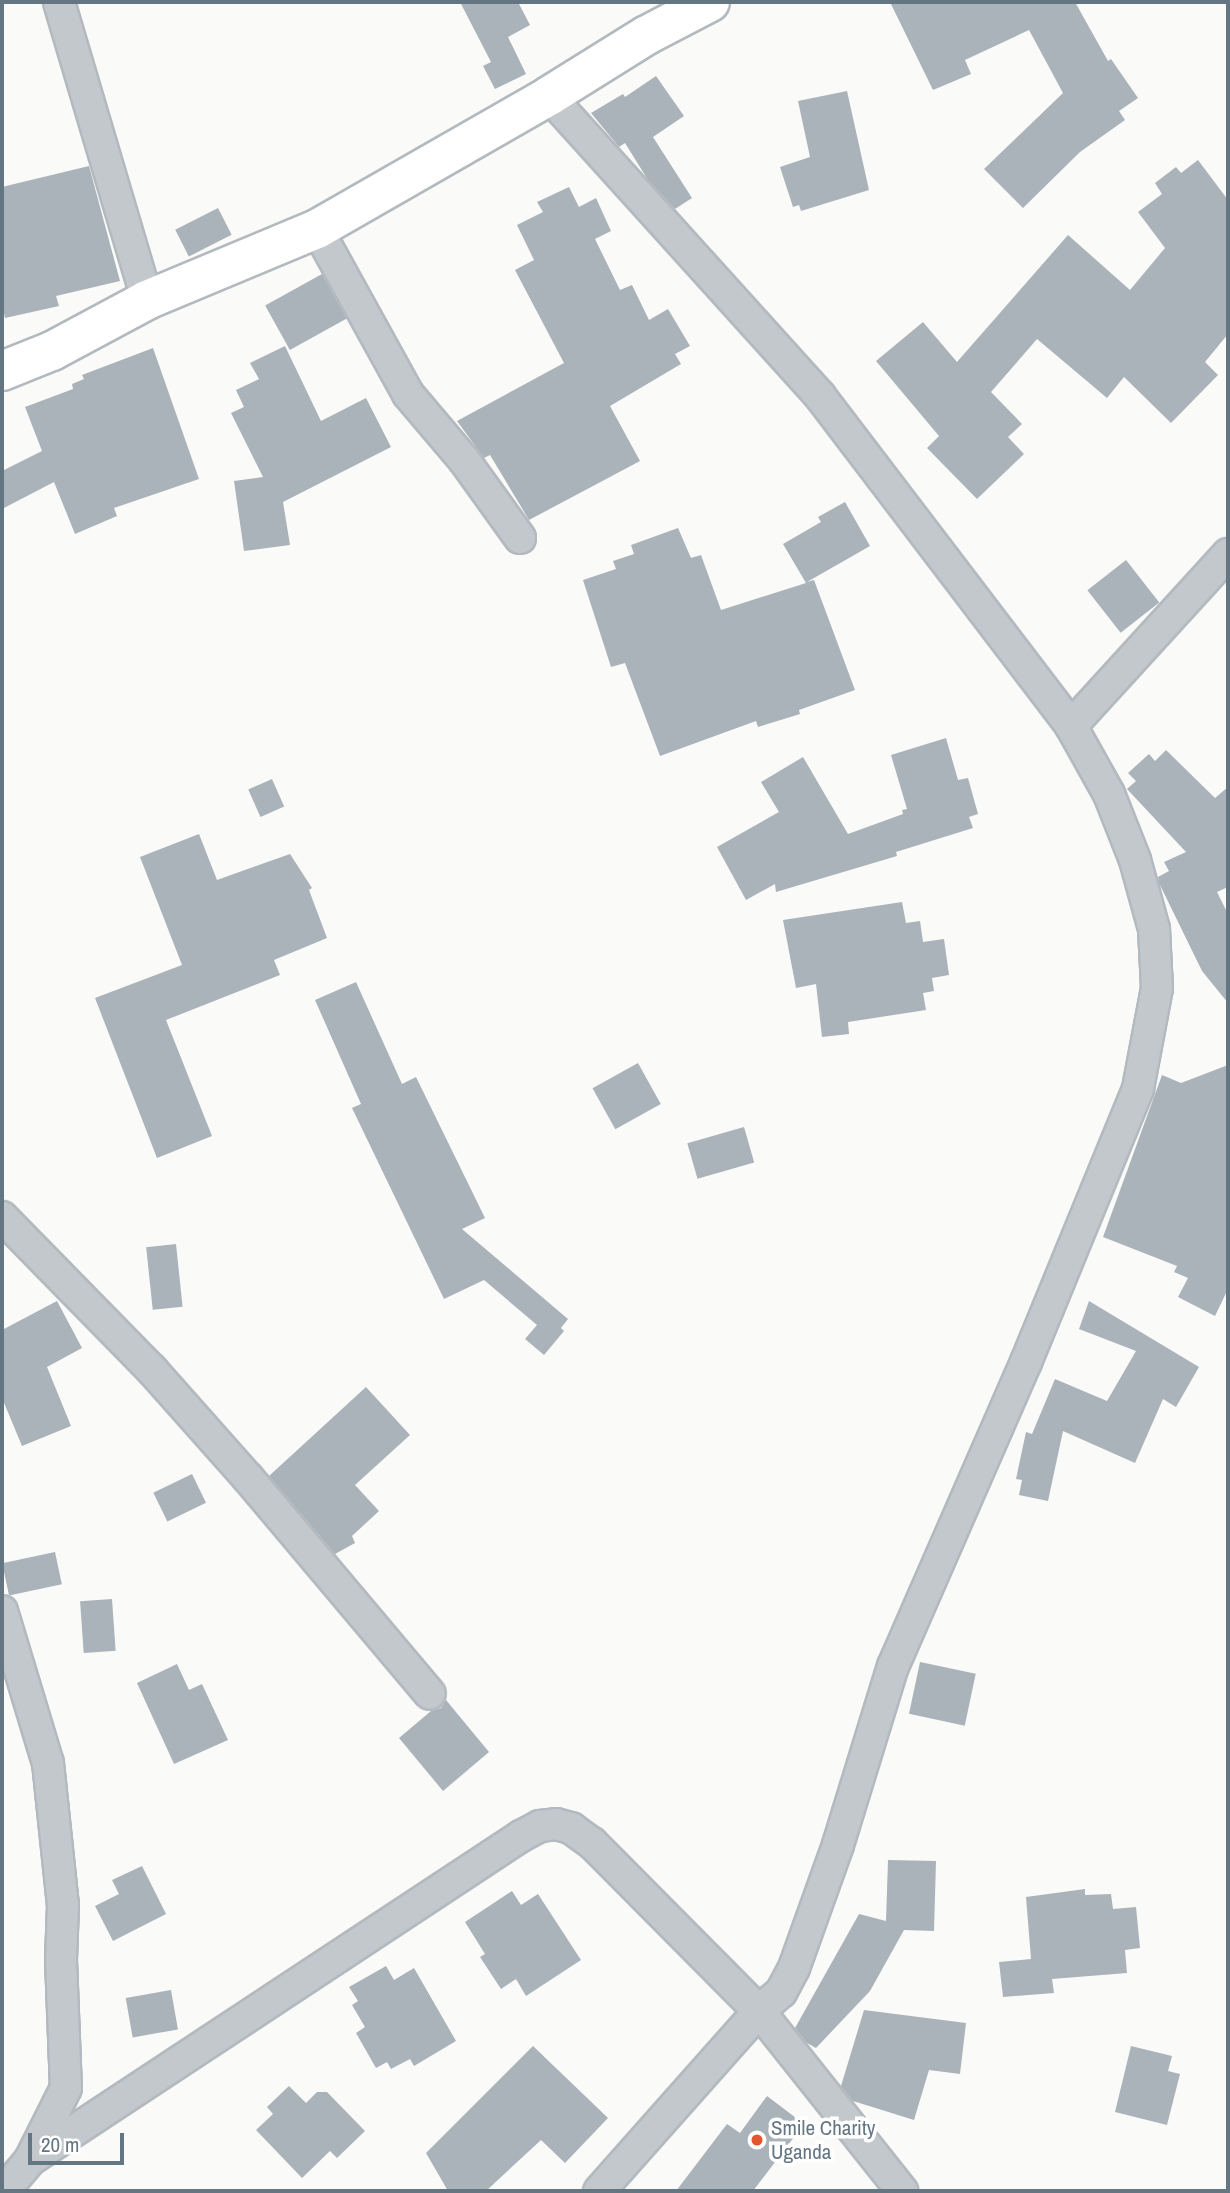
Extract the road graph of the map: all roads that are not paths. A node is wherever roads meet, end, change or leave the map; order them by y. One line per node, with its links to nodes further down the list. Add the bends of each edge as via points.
1 (59, 2): 5 (street)
2 (710, 2): 3 (street)
3 (549, 96): 4 (street); 9 (street, via 820,396)
4 (317, 229): 5 (street); 7 (street, via 408,394 464,460)
5 (147, 300): 6 (street, via 52,351)
6 (2, 371)
7 (520, 538)
8 (1228, 554): 9 (street)
9 (1071, 726): 13 (street, via 1109,794 1135,860 1154,929 1157,988 1138,1089 1021,1374 892,1666 807,1937 781,1992)
10 (2, 1217): 12 (street, via 161,1380)
11 (2, 1611): 14 (street, via 48,1763 63,1894 66,2088)
12 (430, 1694)
13 (759, 2011): 14 (street, via 592,1843 571,1828 540,1826); 16 (street); 17 (street)
14 (30, 2160): 15 (street)
15 (4, 2191)
16 (599, 2191)
17 (902, 2191)

